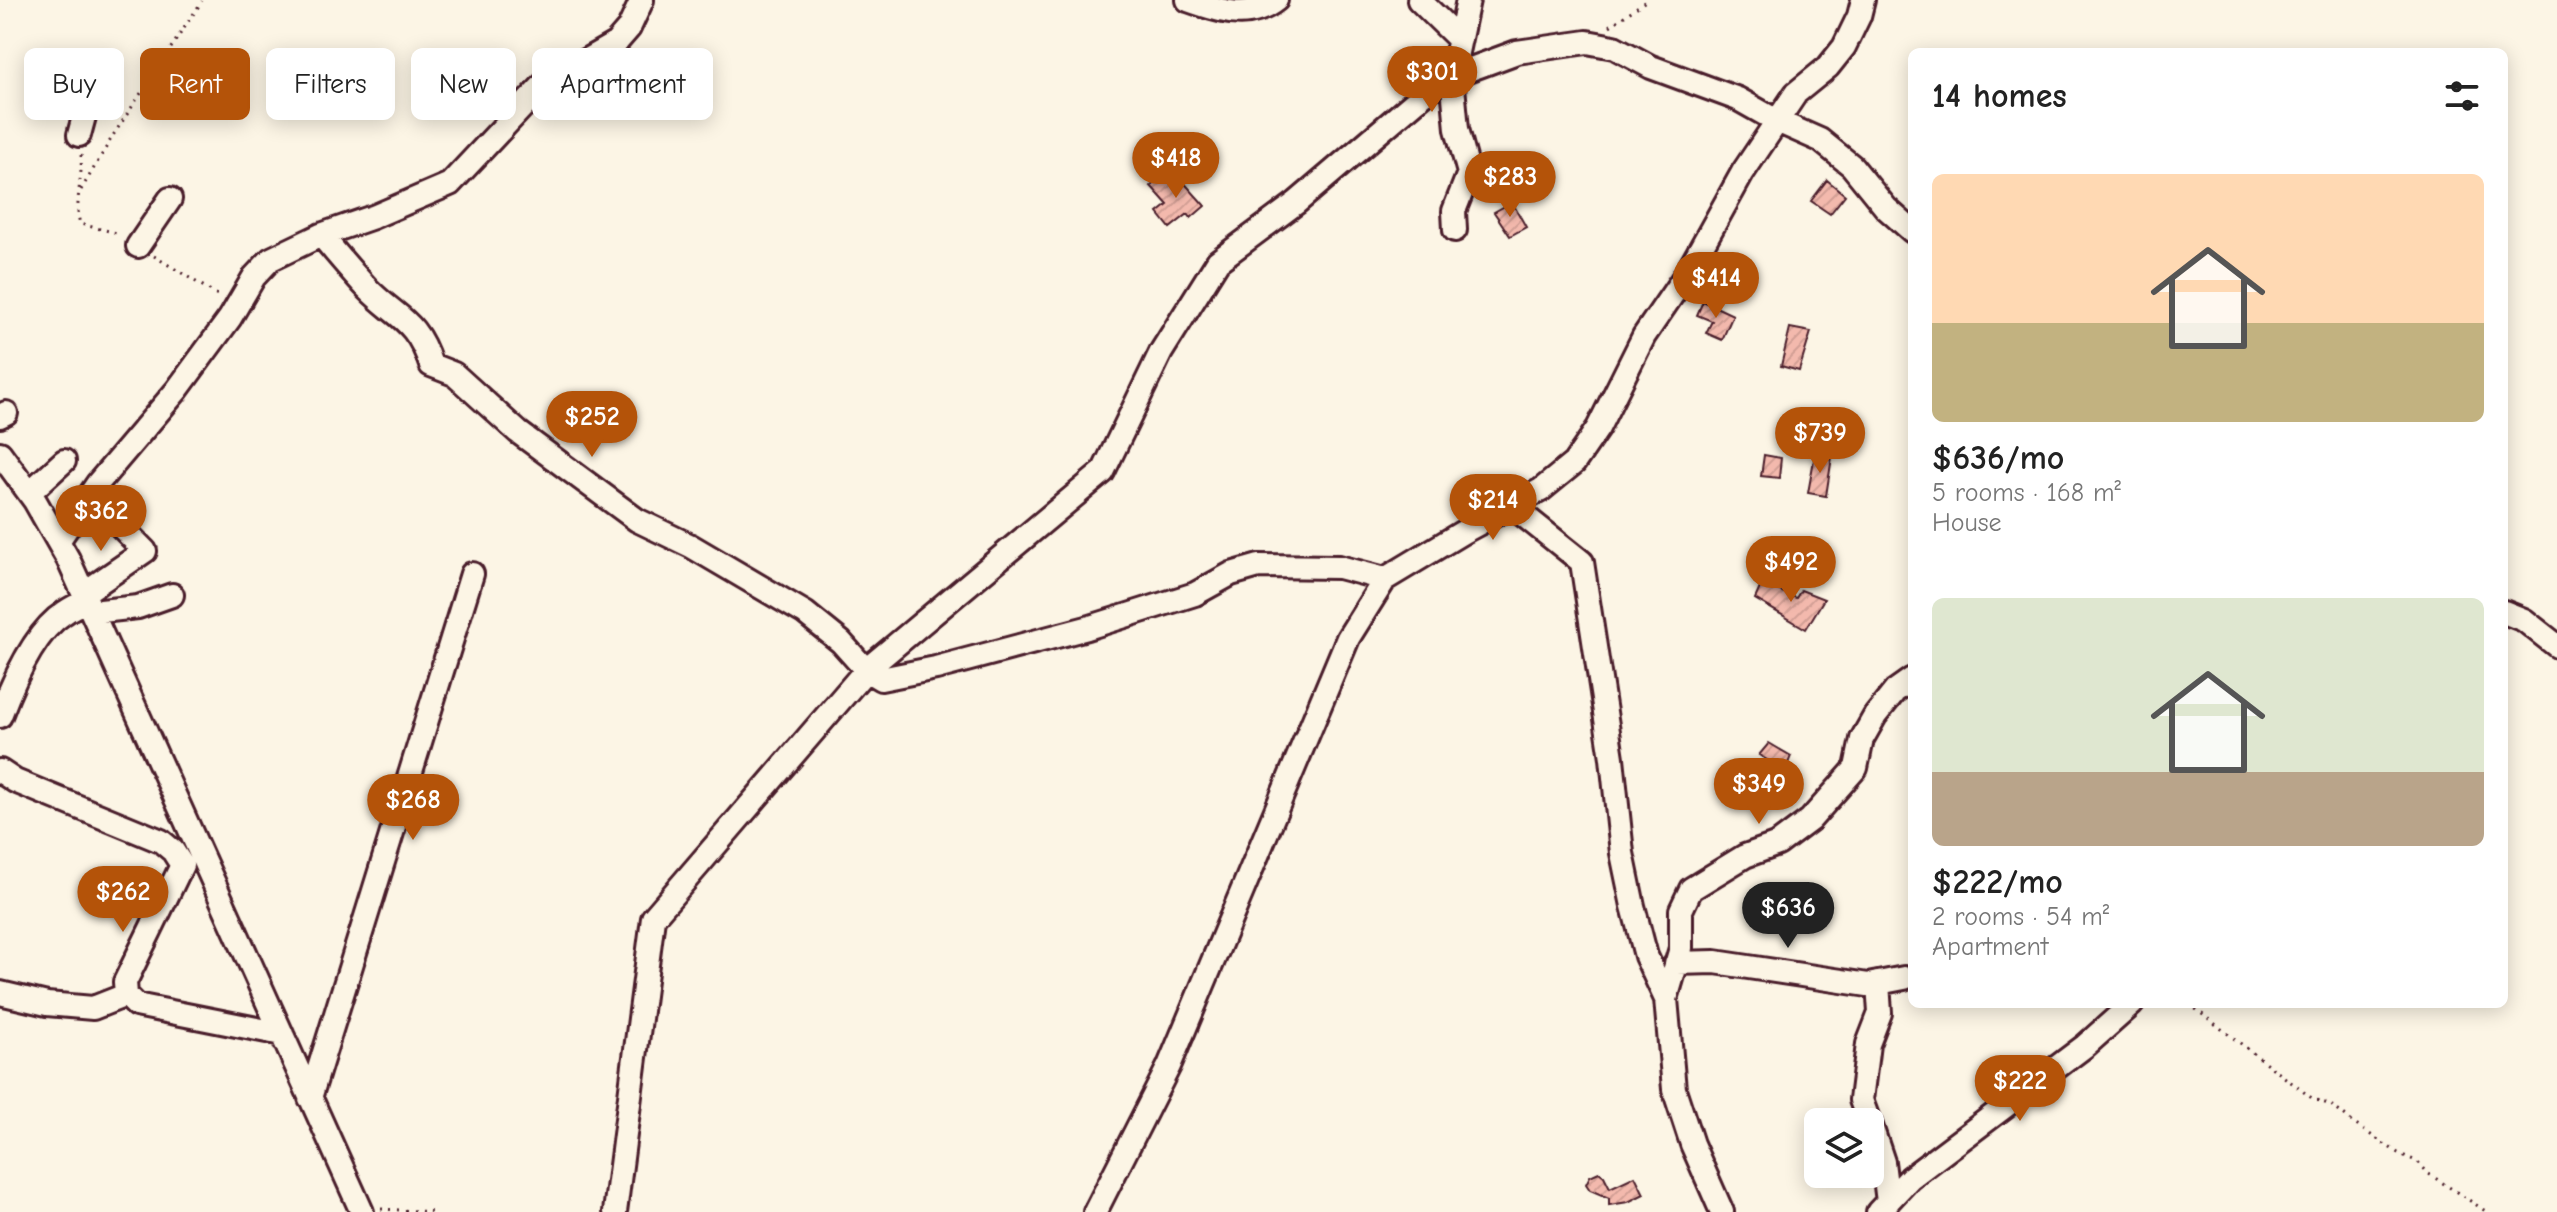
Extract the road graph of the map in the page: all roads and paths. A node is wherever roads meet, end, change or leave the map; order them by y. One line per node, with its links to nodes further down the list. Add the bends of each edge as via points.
1 (642, 0): 19 (street, via 616,43 543,85 450,184)
2 (1188, 0): 3 (street, via 1222,12 1249,14)
3 (1276, 0)
4 (1419, 0): 9 (street)
5 (1468, 0): 9 (street)
6 (1647, 0): 10 (path)
7 (1863, 0): 13 (street, via 1844,47 1796,93)
8 (202, 1): 15 (path)
9 (1459, 39): 11 (street)
10 (1587, 42): 11 (street, via 1517,52); 13 (street, via 1614,47)
11 (1452, 76): 18 (street, via 1457,129 1469,173 1454,211); 33 (street, via 1218,261 1161,352 1103,472)
12 (83, 120): 14 (street)
13 (1777, 121): 17 (street, via 1820,140 1852,166); 25 (street, via 1644,336 1598,428 1574,463)
14 (79, 135)
15 (80, 191)
16 (170, 199): 20 (street)
17 (1908, 227)
18 (1455, 230)
19 (321, 235): 24 (street, via 271,259 254,277 177,390); 33 (street, via 369,290 411,324 431,365 454,374 518,432 637,520 805,613)
20 (138, 246)
21 (0, 453): 23 (street)
22 (64, 461): 23 (street)
23 (29, 493): 26 (street)
24 (90, 495): 26 (street); 30 (street, via 145,551)
25 (1512, 506): 28 (street); 42 (street, via 1582,562 1622,853 1646,956)
26 (58, 541): 30 (street)
27 (472, 574): 46 (street)
28 (1385, 579): 33 (street, via 1339,567 1259,566 1195,594 936,668 881,679); 52 (street, via 1348,638 1169,1066)
29 (172, 595): 30 (street, via 138,607)
30 (88, 602): 35 (street, via 61,614 43,633); 45 (street)
31 (2508, 614): 32 (street)
32 (2557, 646)
33 (866, 670): 51 (street, via 653,918)
34 (1908, 682): 37 (street, via 1875,716 1862,739 1856,768 1810,820 1778,844 1745,856 1691,889 1681,910)
35 (0, 716)
36 (0, 771): 41 (street, via 161,841 182,865 125,982)
37 (1676, 963): 39 (street, via 1715,962); 42 (street)
38 (1904, 978): 39 (street)
39 (1878, 983): 47 (street, via 1880,1013 1868,1044)
40 (0, 993): 41 (street, via 93,1008)
41 (126, 995): 45 (street, via 136,1005)
42 (1666, 999): 53 (street, via 1674,1089)
43 (2128, 1008): 48 (street, via 1910,1178)
44 (2194, 1008): 54 (path, via 2313,1099 2331,1105)
45 (282, 1034): 46 (street)
46 (310, 1098): 49 (street)
47 (1864, 1108)
48 (1883, 1207)
49 (362, 1210): 50 (path)
50 (436, 1212)
51 (615, 1212)
52 (1095, 1212)
53 (1722, 1212)
54 (2487, 1212)

